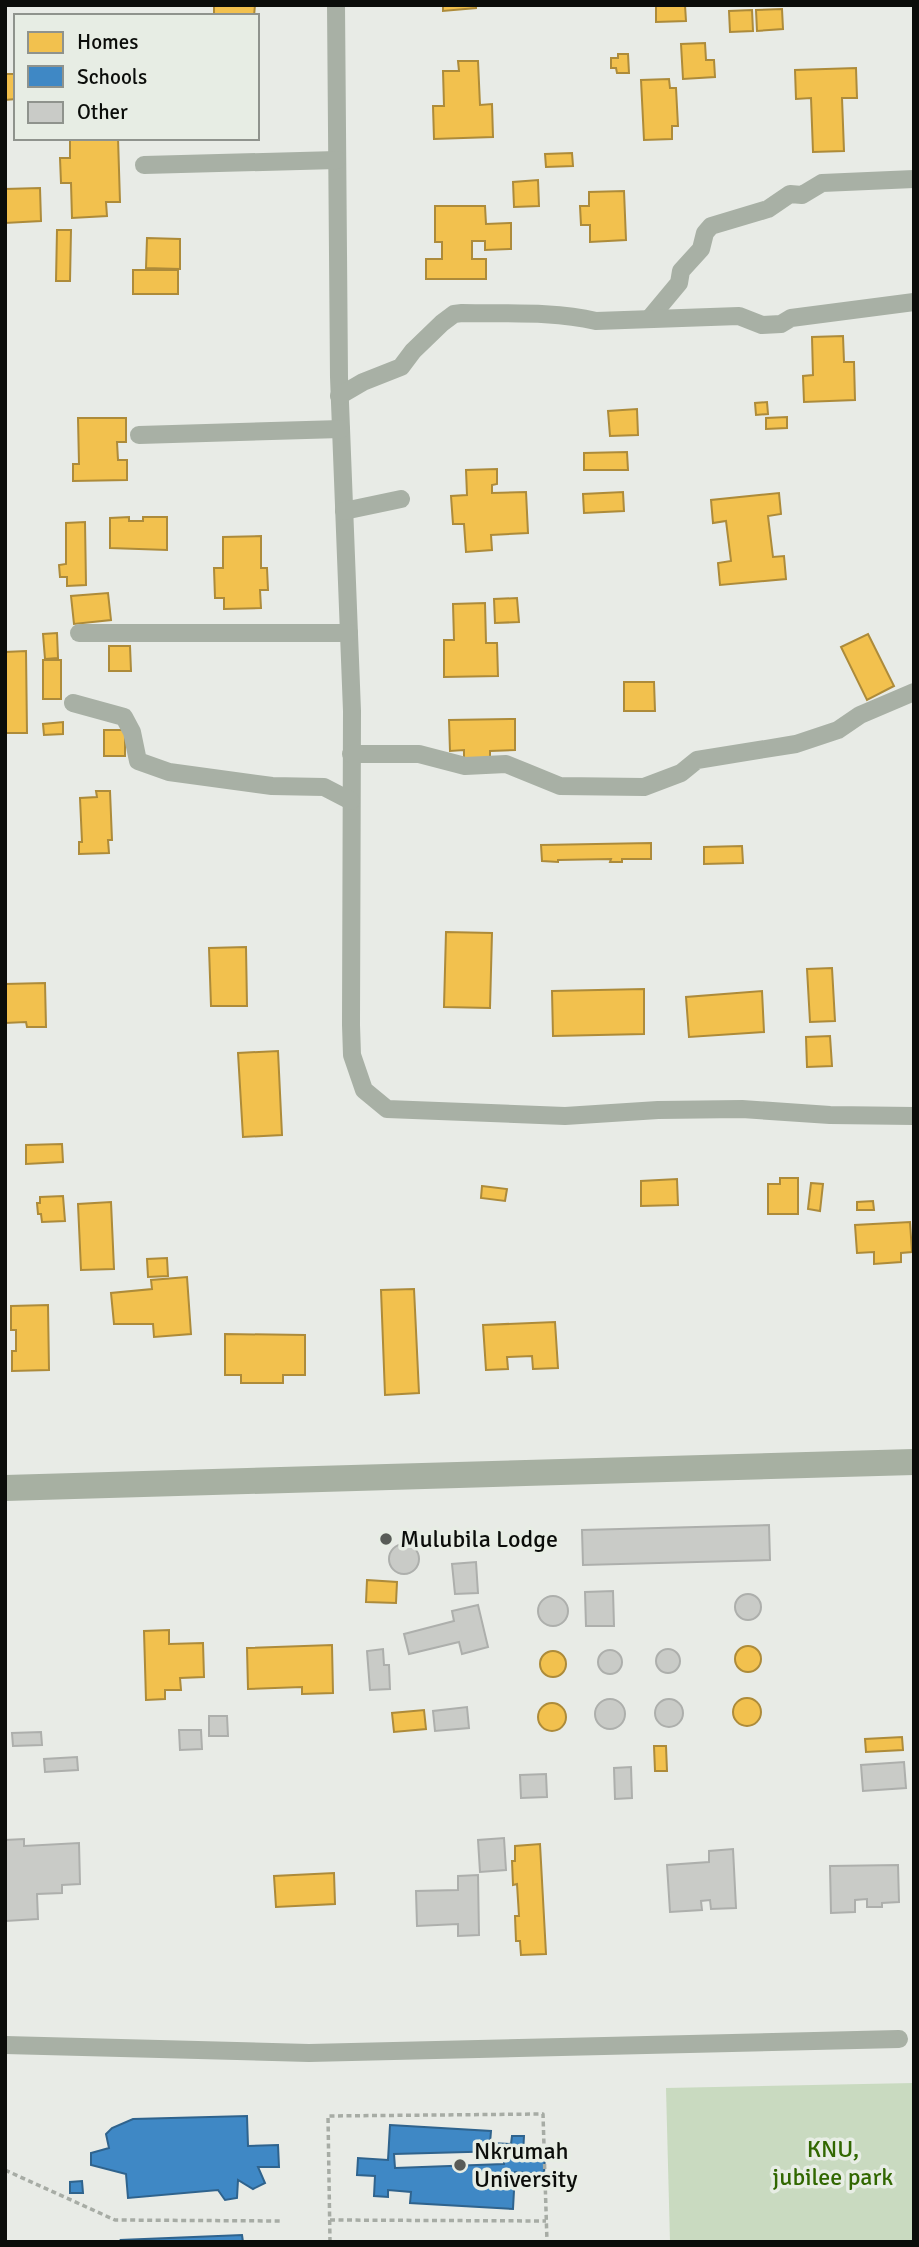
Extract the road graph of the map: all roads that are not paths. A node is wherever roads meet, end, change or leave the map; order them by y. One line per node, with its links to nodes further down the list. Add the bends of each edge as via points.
1 (336, 5): 2 (street)
2 (337, 160): 3 (street); 7 (street)
3 (144, 165)
4 (914, 179): 6 (street, via 822,183 802,195 790,194 768,209 711,226 701,249 681,271 680,284)
5 (914, 302): 6 (street, via 791,317 781,324 762,325 739,316)
6 (649, 319): 7 (street, via 454,314 401,367)
7 (339, 396): 8 (street)
8 (341, 429): 9 (street); 11 (street)
9 (139, 435)
10 (401, 499): 11 (street)
11 (344, 511): 13 (street)
12 (79, 633): 13 (street)
13 (349, 633): 16 (street)
14 (914, 692): 16 (street, via 860,715 838,730 796,744 696,760 681,773 644,787 560,786 506,764 465,766 419,754)
15 (73, 703): 17 (street, via 124,717 138,761 169,772 272,786 324,787)
16 (351, 754): 17 (street)
17 (351, 801): 18 (street, via 352,1055 364,1090 387,1110 565,1116 742,1109)
18 (914, 1116)
19 (914, 1462): 20 (street)
20 (5, 1488)
21 (899, 2039): 22 (street, via 309,2053)
22 (5, 2045)

